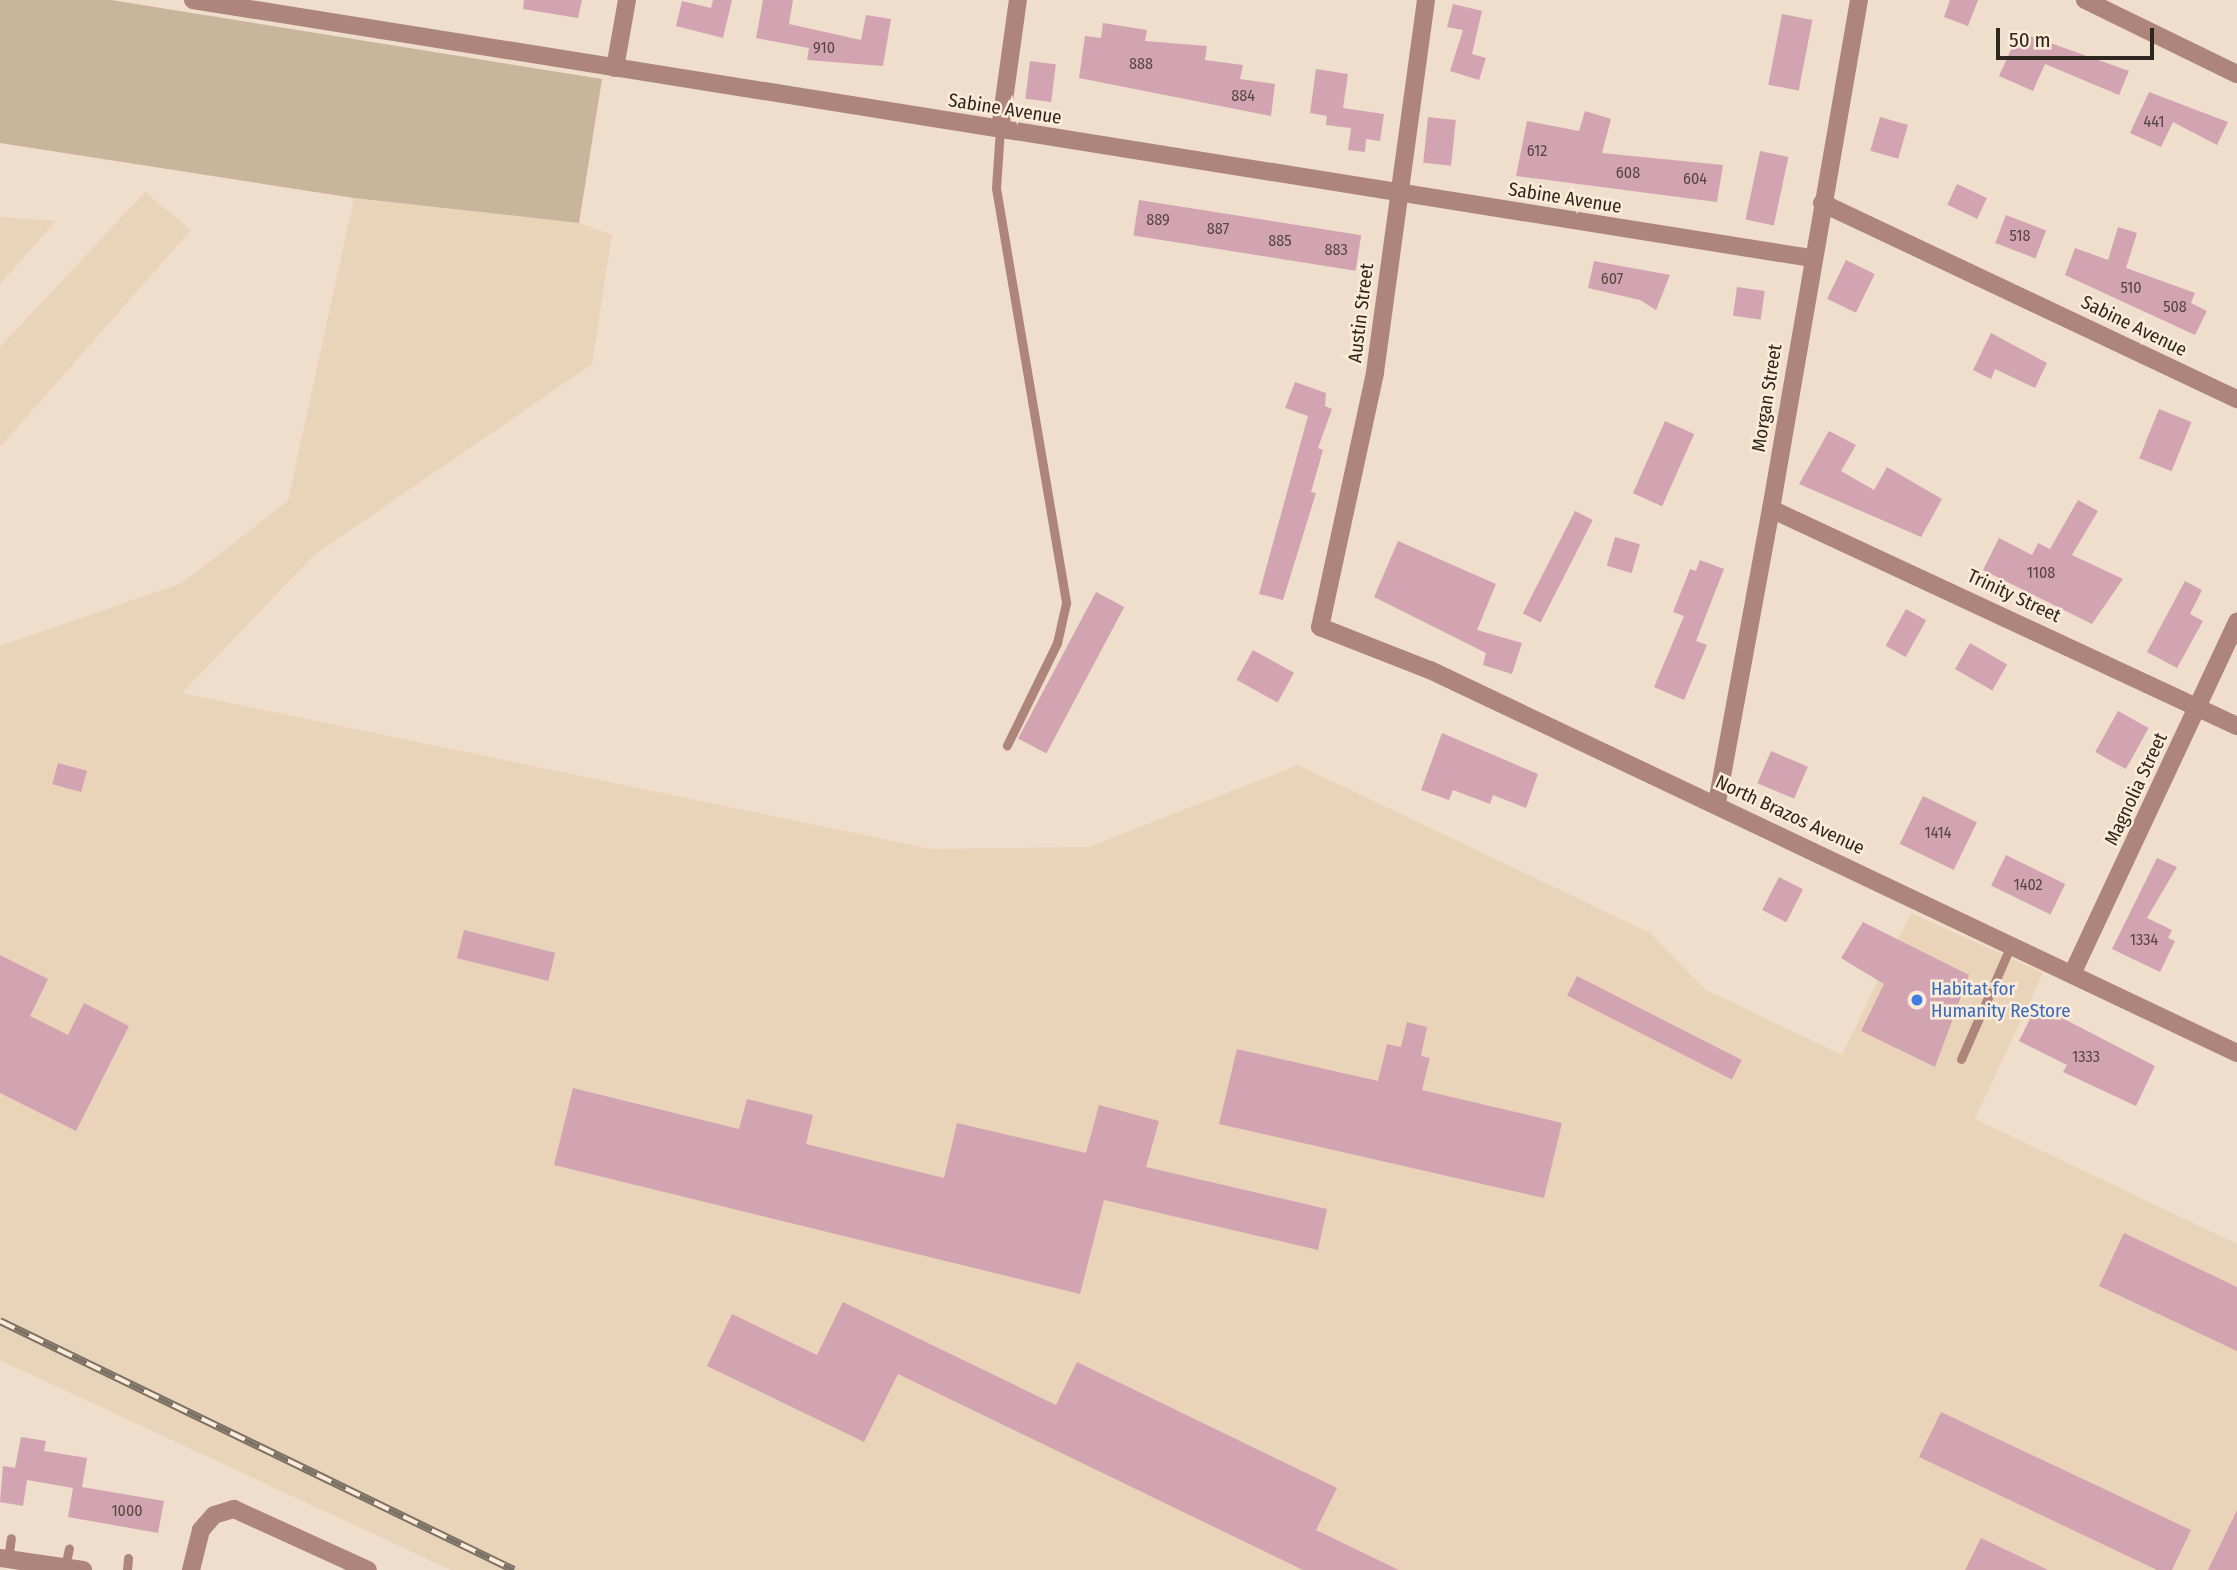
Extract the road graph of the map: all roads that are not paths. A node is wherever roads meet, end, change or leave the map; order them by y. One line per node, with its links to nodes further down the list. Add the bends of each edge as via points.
1 (200, 0): 7 (street, Sabine Avenue)
2 (627, 0): 7 (street)
3 (1018, 0): 9 (street)
4 (1426, 0): 10 (street, Austin Street)
5 (1859, 0): 11 (street, Morgan Street)
6 (2085, 0): 8 (street)
7 (615, 68): 9 (street, Sabine Avenue)
8 (2237, 74)
9 (1000, 129): 10 (street, Sabine Avenue); 19 (lane, via 996,188 1066,603 1057,643)
10 (1398, 193): 12 (street, Sabine Avenue); 16 (street, Austin Street, via 1375,373)
11 (1822, 203): 12 (street, Morgan Street); 13 (street, Sabine Avenue)
12 (1811, 258): 14 (street, Morgan Street)
13 (2237, 399)
14 (1771, 509): 17 (street, Trinity Street); 20 (street, Morgan Street)
15 (2237, 622): 17 (street, Magnolia Street)
16 (1320, 627): 20 (street, North Brazos Avenue, via 1430,670)
17 (2197, 706): 18 (street, Trinity Street); 22 (street, Magnolia Street)
18 (2237, 726)
19 (1007, 745)
20 (1717, 803): 21 (street, North Brazos Avenue)
21 (2012, 944): 22 (street, North Brazos Avenue); 24 (lane)
22 (2073, 972): 23 (street, North Brazos Avenue)
23 (2237, 1053)
24 (1961, 1059)
25 (11, 1538): 28 (lane)
26 (69, 1548): 29 (lane)
27 (128, 1558): 30 (lane)
28 (4, 1559): 29 (street)
29 (74, 1569)
30 (127, 1570)
31 (191, 1570): 32 (street, via 201,1530 214,1515 234,1509)
32 (368, 1570)

